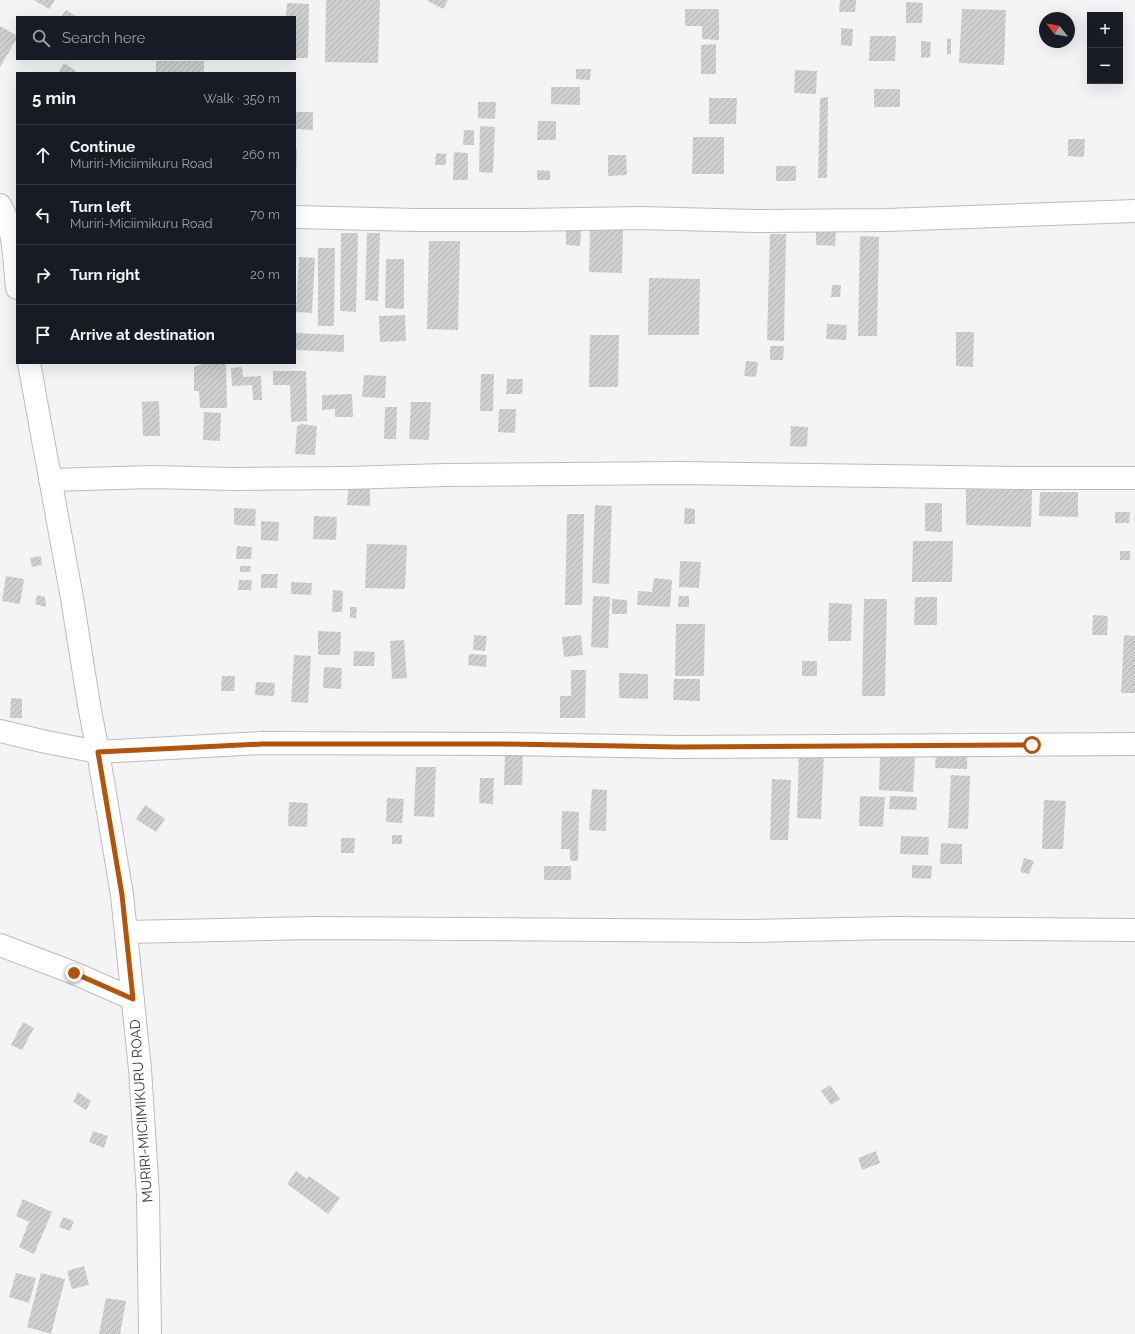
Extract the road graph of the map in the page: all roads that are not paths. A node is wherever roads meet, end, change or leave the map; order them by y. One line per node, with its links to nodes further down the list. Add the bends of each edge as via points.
1 (7, 211): 4 (street)
2 (1135, 211): 3 (street, via 887,220 770,221)
3 (296, 217)
4 (16, 278)
5 (29, 364): 7 (street, MURIRI-MICIIMIKURU ROAD)
6 (1135, 478): 7 (street, via 672,473)
7 (50, 480): 10 (street, MURIRI-MICIIMIKURU ROAD)
8 (0, 731): 10 (street)
9 (1135, 744): 10 (street, via 678,747 262,744)
10 (98, 752): 12 (street, MURIRI-MICIIMIKURU ROAD)
11 (1135, 930): 12 (street, via 314,928)
12 (126, 932): 14 (street, MURIRI-MICIIMIKURU ROAD)
13 (0, 945): 14 (street)
14 (133, 999): 15 (street, MURIRI-MICIIMIKURU ROAD, via 148,1195)
15 (150, 1334)

